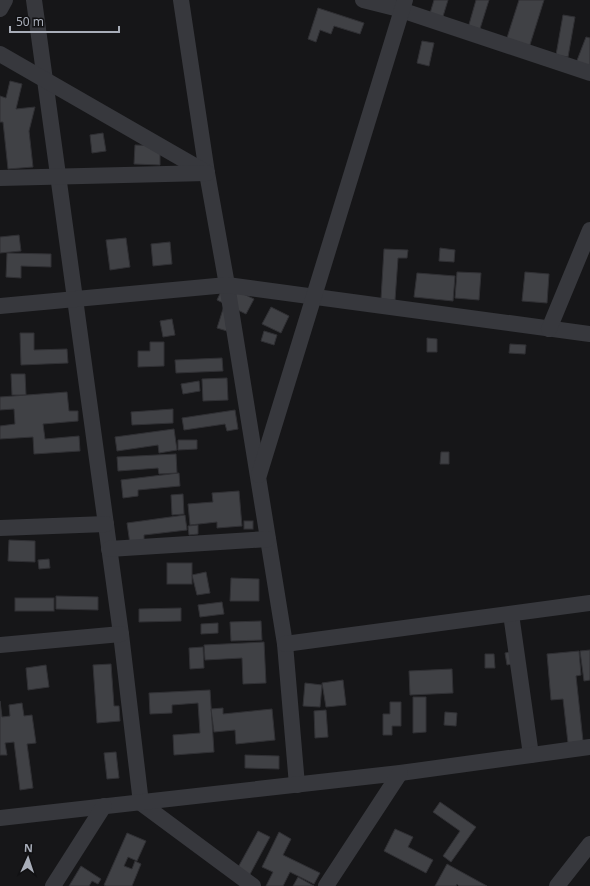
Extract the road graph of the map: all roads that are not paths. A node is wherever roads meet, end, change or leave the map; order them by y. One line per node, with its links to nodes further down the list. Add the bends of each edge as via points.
1 (5, 0): 6 (street)
2 (34, 0): 9 (street)
3 (181, 0): 10 (street)
4 (363, 0): 5 (street)
5 (403, 5): 8 (street); 15 (street)
6 (0, 9)
7 (0, 54): 9 (street)
8 (590, 73)
9 (45, 80): 10 (street); 11 (street)
10 (206, 174): 11 (street); 14 (street)
11 (58, 177): 12 (street); 16 (street)
12 (0, 178)
13 (590, 230): 18 (street)
14 (227, 285): 15 (street); 16 (street); 20 (street)
15 (314, 297): 18 (street); 20 (street)
16 (75, 299): 17 (street); 21 (street)
17 (0, 306)
18 (549, 329): 19 (street)
19 (590, 334)
20 (258, 478): 23 (street)
21 (106, 524): 22 (street); 24 (street)
22 (0, 528)
23 (268, 539): 24 (street); 29 (street)
24 (109, 549): 27 (street)
25 (590, 603): 26 (street)
26 (511, 614): 29 (street); 31 (street)
27 (121, 634): 28 (street); 34 (street)
28 (1, 644)
29 (284, 644): 33 (street)
30 (590, 747): 31 (street)
31 (531, 755): 32 (street)
32 (400, 773): 33 (street); 40 (street)
33 (297, 785): 34 (street)
34 (141, 803): 35 (street); 39 (street)
35 (104, 806): 36 (street); 38 (street)
36 (0, 818)
37 (590, 844): 41 (street)
38 (53, 886)
39 (253, 886)
40 (326, 886)
41 (557, 886)

